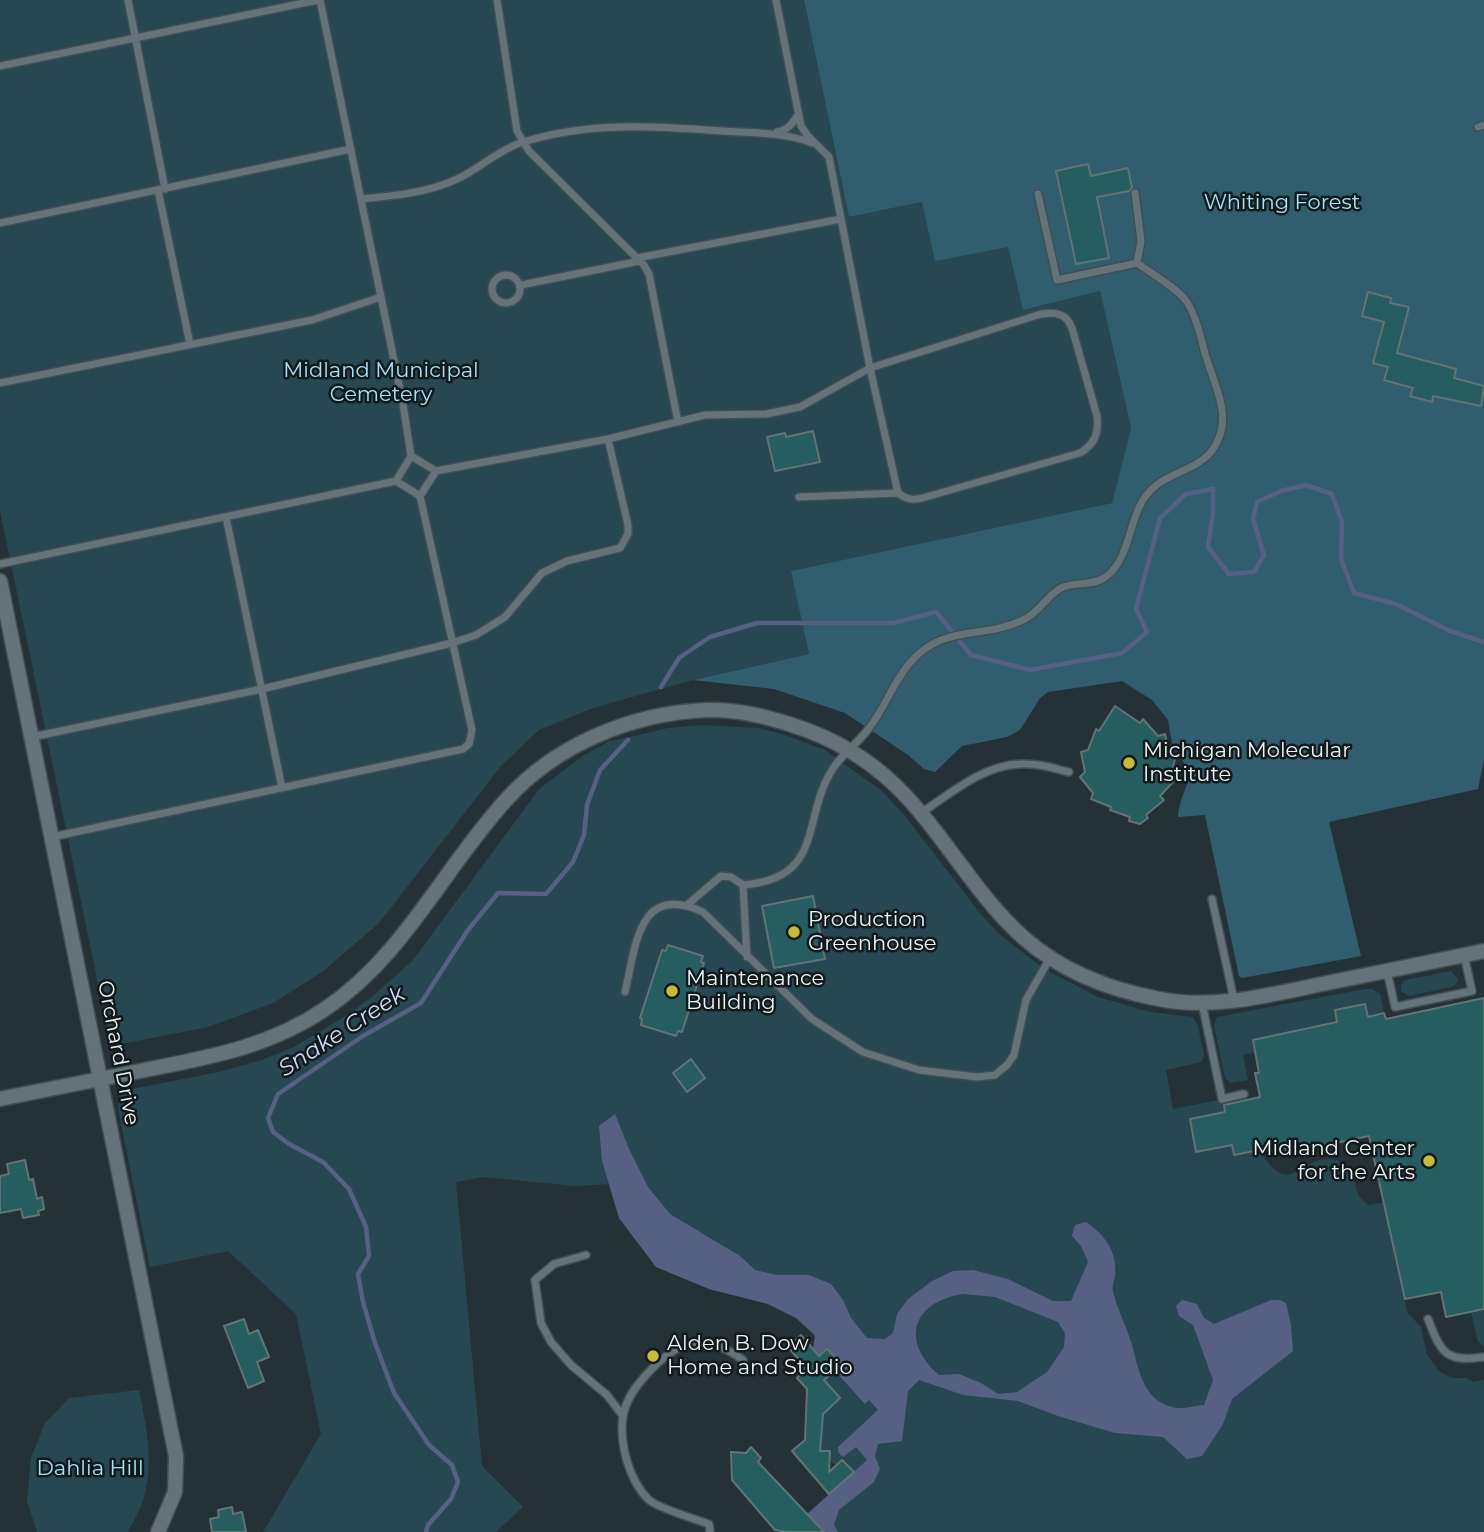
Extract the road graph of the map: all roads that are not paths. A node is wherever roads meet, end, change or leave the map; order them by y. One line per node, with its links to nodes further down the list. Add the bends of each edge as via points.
1 (128, 0): 5 (lane)
2 (319, 0): 5 (lane); 11 (lane)
3 (497, 0): 9 (lane, via 517,131)
4 (776, 0): 7 (lane)
5 (135, 39): 6 (lane); 12 (lane)
6 (0, 66)
7 (798, 115): 8 (lane, via 784,131); 10 (lane)
8 (769, 134): 9 (lane, via 624,125); 10 (lane)
9 (524, 142): 15 (lane, via 437,187); 18 (lane)
10 (816, 144): 16 (lane, via 829,158)
11 (351, 149): 12 (lane); 15 (lane)
12 (161, 189): 17 (lane); 22 (lane)
13 (1135, 193): 19 (lane, via 1140,224)
14 (1038, 194): 19 (lane, via 1057,280)
15 (361, 199): 21 (lane)
16 (841, 219): 18 (lane); 23 (lane)
17 (0, 223)
18 (638, 259): 20 (lane); 25 (lane, via 649,274)
19 (1137, 263): 39 (lane, via 1186,301 1197,325 1223,408 1216,444 1190,467 1163,478 1144,498 1110,574 1056,590 1024,620 936,640 907,666 871,726)
20 (521, 285): 20 (lane, via 515,277 501,276 493,284 493,295 502,303 514,302)
21 (382, 297): 22 (lane, via 330,316); 27 (lane)
22 (190, 344): 24 (lane)
23 (870, 368): 25 (lane, via 800,407 766,414 705,415); 30 (lane); 30 (lane, via 1041,314 1062,314 1069,319 1097,416 1094,441 1080,453 914,500)
24 (0, 383)
25 (678, 422): 26 (lane)
26 (608, 439): 28 (lane); 36 (lane, via 628,525 625,542 612,551 567,561 542,573 498,623)
27 (411, 456): 28 (lane); 29 (lane)
28 (436, 471): 31 (lane)
29 (396, 481): 31 (lane); 33 (lane)
30 (898, 493): 32 (lane)
31 (421, 496): 36 (lane)
32 (799, 497)
33 (226, 517): 34 (lane); 37 (lane)
34 (0, 564)
35 (0, 581): 38 (street, Orchard Drive)
36 (453, 643): 37 (lane); 41 (lane, via 472,730 463,749)
37 (261, 689): 38 (lane); 41 (lane)
38 (32, 737): 43 (street, Orchard Drive)
39 (849, 750): 42 (street, via 895,785); 44 (lane, via 823,788 802,857 784,874); 55 (street, via 797,726 712,710 648,717 594,736 557,756 508,797 401,940 326,1009 292,1029 231,1053)
40 (1069, 772): 42 (lane, via 1036,764 994,769)
41 (282, 788): 43 (lane)
42 (920, 814): 50 (street, via 1005,920)
43 (52, 837): 55 (street, Orchard Drive)
44 (743, 885): 46 (lane, via 721,876); 49 (lane)
45 (1212, 899): 53 (lane)
46 (687, 905): 49 (lane, via 703,912); 52 (lane, via 668,903 651,912 641,929)
47 (1484, 951): 48 (street)
48 (1464, 955): 51 (street); 51 (lane, via 1472,991 1395,1007)
49 (747, 957): 50 (lane, via 812,1019 863,1052 919,1070 977,1077 995,1074 1014,1055 1026,1000)
50 (1050, 958): 54 (street, via 1131,993)
51 (1387, 971): 53 (street)
52 (625, 992)
53 (1234, 1000): 54 (street)
54 (1202, 1003): 56 (lane, via 1222,1099)
55 (102, 1079): 57 (street); 63 (street, Orchard Drive, via 176,1456 175,1492)
56 (1244, 1094)
57 (0, 1098)
58 (586, 1255): 62 (lane, via 554,1264 534,1280 541,1323 571,1365 607,1395)
59 (1428, 1320): 60 (lane, via 1439,1348 1460,1360)
60 (1484, 1357)
61 (743, 1360): 62 (lane, via 726,1347 702,1342 681,1346 658,1362 634,1389)
62 (623, 1416): 64 (lane, via 629,1472 650,1501 709,1524)
63 (158, 1532)
64 (710, 1532)

